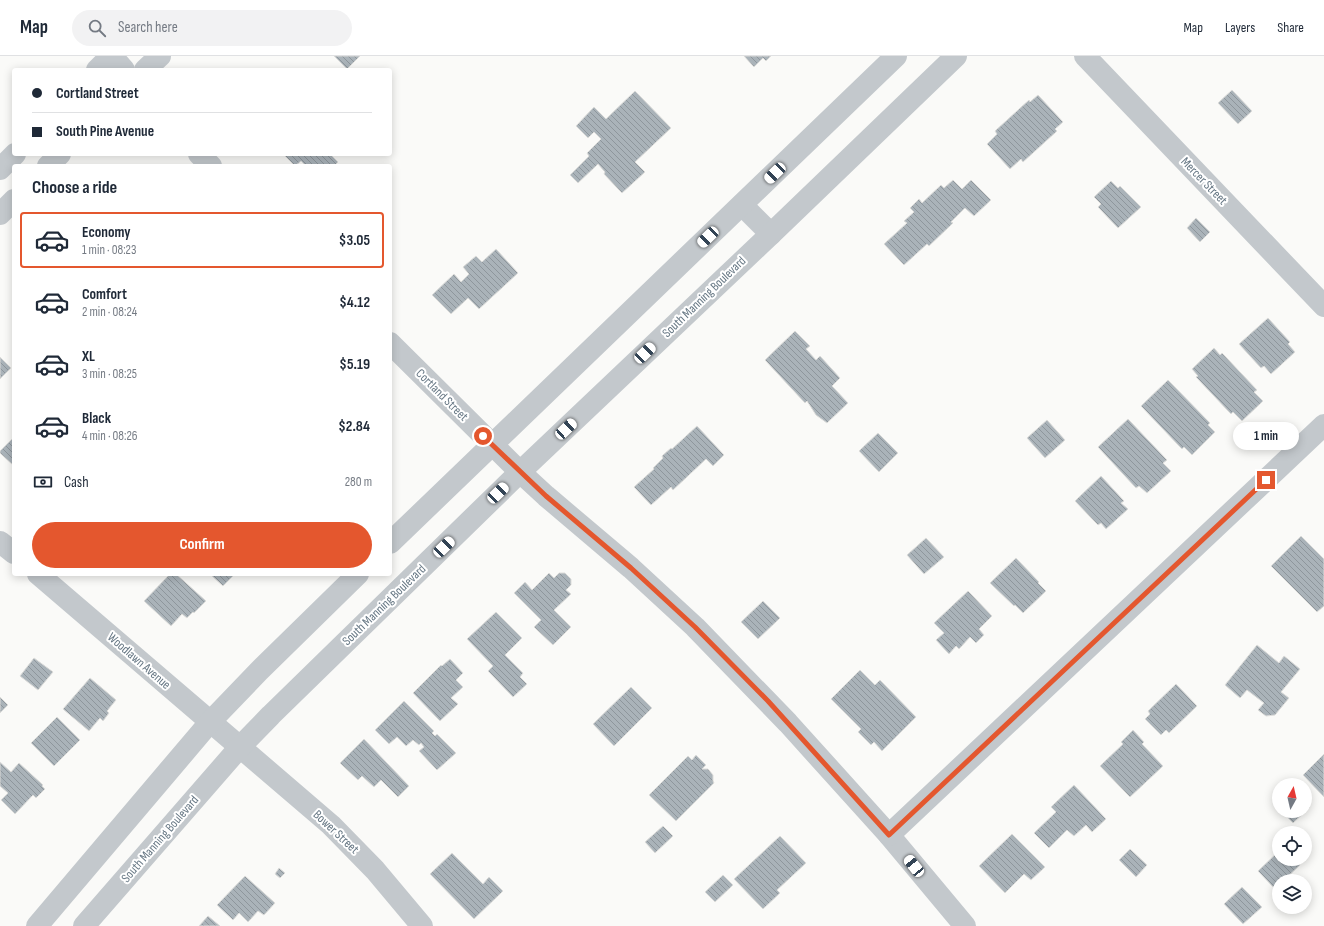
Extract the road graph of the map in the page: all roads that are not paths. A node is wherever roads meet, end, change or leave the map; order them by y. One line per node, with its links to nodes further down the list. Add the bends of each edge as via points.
1 (111, 56): 6 (street); 7 (street)
2 (160, 56): 8 (street)
3 (896, 56): 16 (street)
4 (956, 56): 18 (street, South Manning Boulevard)
5 (1085, 56): 19 (street, Mercer Street)
6 (99, 68)
7 (122, 68)
8 (147, 68)
9 (13, 156): 14 (street)
10 (58, 156): 12 (street)
11 (201, 156): 13 (street)
12 (50, 164)
13 (209, 164)
14 (0, 169)
15 (12, 202): 17 (street)
16 (742, 205): 18 (street); 22 (street)
17 (0, 214)
18 (771, 234): 23 (street, South Manning Boulevard)
19 (1324, 306)
20 (392, 346): 22 (street, Cortland Street)
21 (1324, 425): 31 (street)
22 (492, 444): 23 (street, Cortland Street); 24 (street)
23 (520, 472): 30 (street, South Manning Boulevard); 31 (street, Cortland Street, via 695,627 768,701)
24 (392, 541)
25 (0, 542): 26 (street)
26 (12, 551)
27 (40, 576): 29 (street, Woodlawn Avenue)
28 (356, 576): 29 (street)
29 (210, 722): 30 (street, Woodlawn Avenue); 32 (street)
30 (239, 748): 33 (street, South Manning Boulevard); 34 (street, Bower Street, via 331,825 375,870)
31 (889, 835): 35 (street, Cortland Street)
32 (37, 926)
33 (84, 926)
34 (422, 926)
35 (964, 926)

